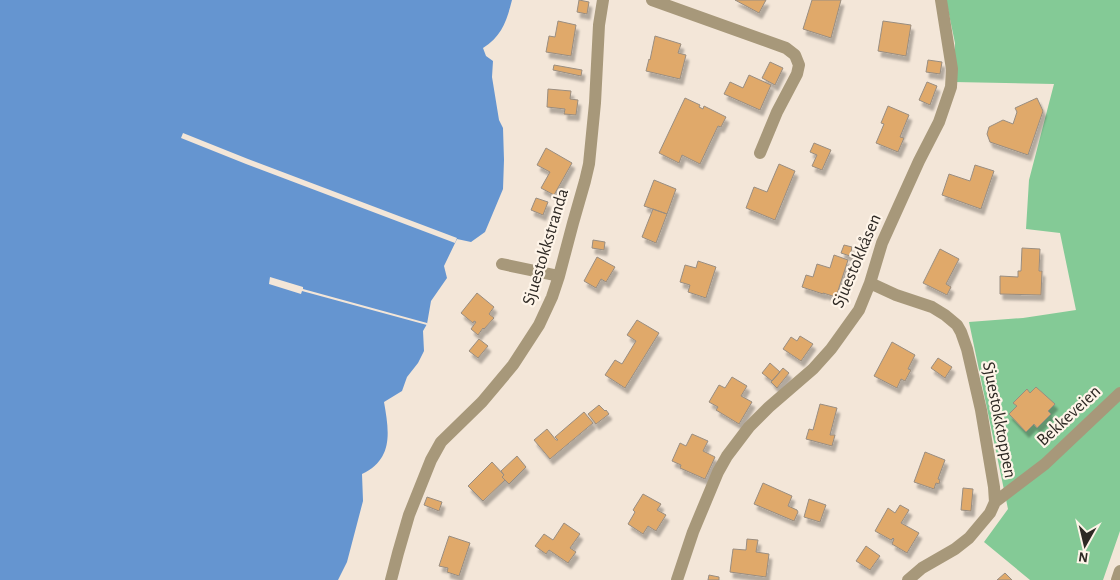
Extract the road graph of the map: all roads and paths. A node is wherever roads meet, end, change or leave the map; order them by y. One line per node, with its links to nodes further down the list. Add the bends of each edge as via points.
1 (602, 0): 6 (street, Sjuestokkstranda, via 589,164)
2 (652, 0): 4 (street, via 795,54 799,65 797,74)
3 (942, 0): 7 (street, Sjuestokkåsen, via 952,70 951,87 939,122 882,243)
4 (760, 153)
5 (502, 264): 6 (street)
6 (559, 276): 11 (street, Sjuestokkstranda, via 539,325 513,365 482,402 441,442 431,460 409,515)
7 (870, 283): 9 (street, Sjuestokktoppen, via 932,307 952,320 961,332 981,410); 12 (street, Sjuestokkåsen, via 859,310 831,350 749,427 727,456 693,532)
8 (1120, 393): 9 (street, Bekkeveien, via 1045,464)
9 (995, 502): 13 (street, Sjuestokktoppen, via 969,538)
10 (1120, 571): 14 (street)
11 (391, 580)
12 (677, 580)
13 (908, 580)
14 (1117, 580)

